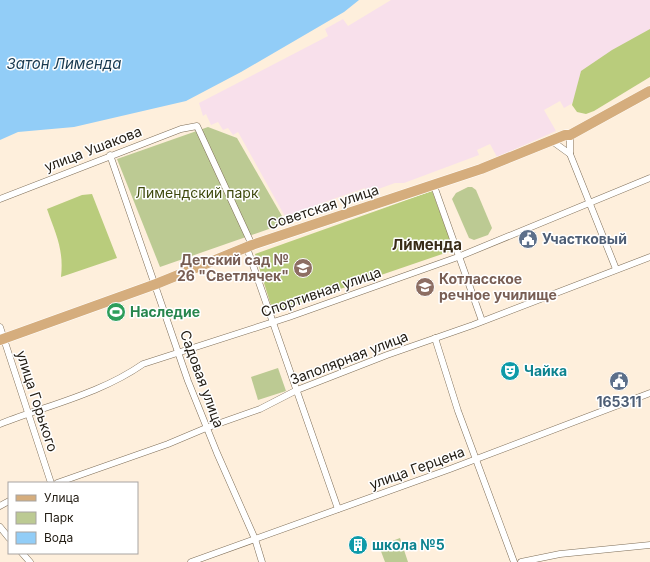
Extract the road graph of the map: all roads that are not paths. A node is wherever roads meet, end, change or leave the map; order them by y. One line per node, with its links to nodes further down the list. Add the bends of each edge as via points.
1 (650, 91): 2 (main road, Советская улица)
2 (570, 135): 3 (main road, Советская улица, via 565,134); 4 (street)
3 (552, 141): 4 (street); 7 (main road, Советская улица)
4 (570, 154): 9 (street)
5 (110, 155): 8 (street, улица Ушакова); 10 (street, улица Ушакова, via 197,126); 14 (street, Садовая улица)
6 (650, 178): 9 (street, Спортивная улица)
7 (434, 186): 10 (main road, Советская улица); 11 (street)
8 (0, 199)
9 (590, 202): 11 (street, Спортивная улица); 13 (street)
10 (249, 246): 14 (main road, Советская улица); 16 (street)
11 (458, 256): 15 (street); 16 (street, Спортивная улица)
12 (650, 257): 13 (street, Заполярная улица)
13 (616, 269): 15 (street, Заполярная улица)
14 (156, 284): 18 (main road, Советская улица); 20 (street, Садовая улица)
15 (482, 321): 19 (street, Заполярная улица)
16 (272, 322): 20 (street, Спортивная улица); 21 (street)
17 (0, 326): 18 (street, улица Горького)
18 (2, 338): 23 (street, улица Горького)
19 (435, 338): 21 (street, Заполярная улица); 26 (street, via 458,411)
20 (178, 354): 23 (street, Спортивная улица, via 143,364 93,391); 25 (street, Садовая улица)
21 (297, 390): 25 (street, Заполярная улица, via 260,409); 29 (street)
22 (650, 393): 26 (street, улица Герцена)
23 (29, 413): 24 (street, Спортивная улица); 27 (street, улица Горького)
24 (0, 424)
25 (206, 428): 28 (street, Заполярная улица); 32 (street, Садовая улица)
26 (477, 458): 29 (street, улица Герцена); 38 (street)
27 (50, 482)
28 (60, 482)
29 (338, 509): 32 (street, улица Герцена)
30 (0, 527): 31 (street)
31 (8, 537)
32 (255, 539): 36 (street, улица Герцена); 37 (street, Садовая улица)
33 (650, 545): 39 (street, via 560,554)
34 (23, 554): 35 (street)
35 (30, 562)
36 (191, 562)
37 (262, 562)
38 (514, 562)
39 (521, 562)

